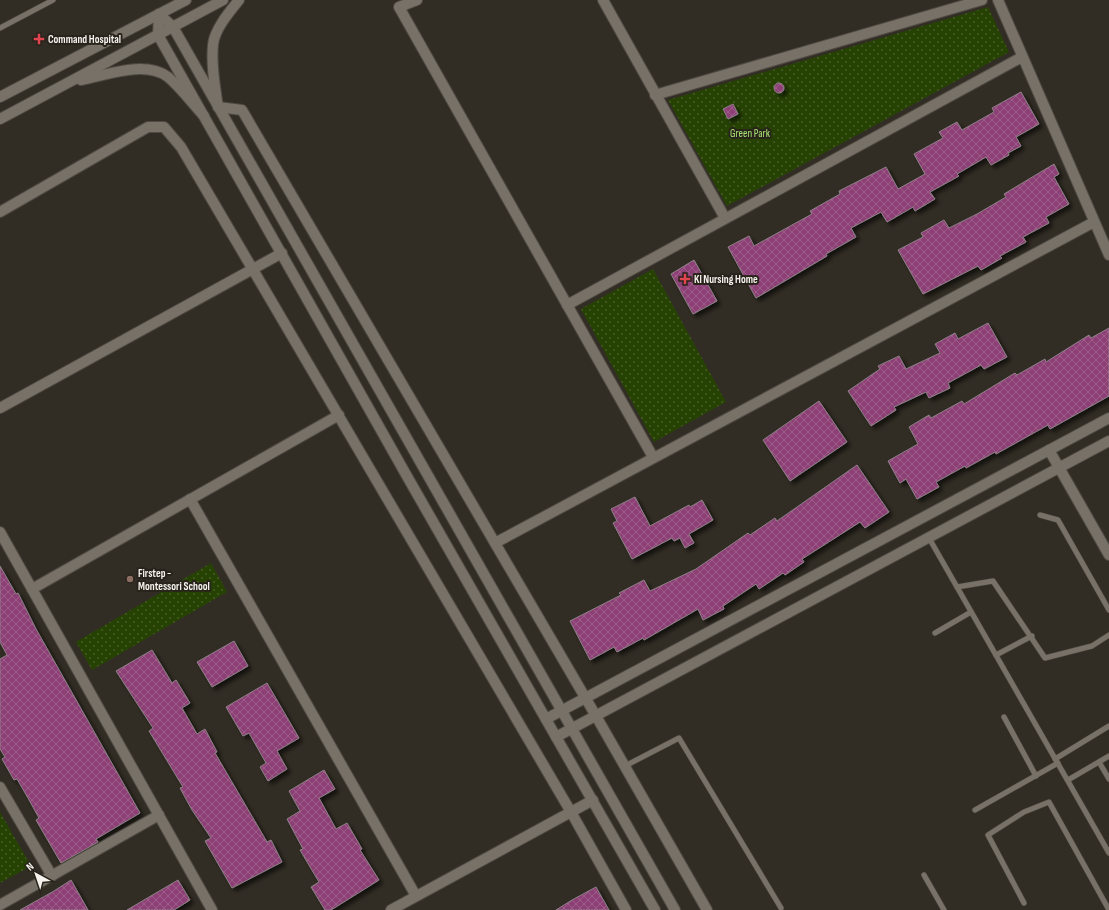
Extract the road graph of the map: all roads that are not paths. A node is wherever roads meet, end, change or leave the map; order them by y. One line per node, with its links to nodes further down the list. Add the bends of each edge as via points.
1 (53, 0): 11 (lane)
2 (186, 0): 9 (street)
3 (223, 0): 10 (street)
4 (239, 0): 17 (street, via 225,16 213,44 213,70)
5 (417, 0): 26 (street, via 399,7)
6 (603, 0): 15 (street)
7 (982, 0): 15 (street)
8 (998, 0): 13 (street)
9 (159, 14): 10 (street); 12 (street); 16 (street)
10 (173, 27): 12 (street); 17 (street)
11 (0, 28)
12 (158, 35): 14 (street); 18 (street)
13 (1022, 57): 21 (street); 22 (street)
14 (69, 82): 18 (street, via 128,70 151,69 167,77); 19 (street)
15 (656, 95): 21 (street)
16 (0, 97)
17 (218, 107): 38 (street, via 242,110); 49 (street)
18 (204, 116): 23 (street)
19 (0, 119)
20 (0, 212): 25 (street, via 148,127 164,127 181,147)
21 (725, 218): 26 (street)
22 (1094, 222): 24 (street); 32 (street)
23 (282, 254): 25 (street); 52 (street)
24 (1109, 255)
25 (253, 269): 27 (street); 28 (street)
26 (567, 304): 32 (street)
27 (0, 408)
28 (339, 416): 34 (street); 69 (street)
29 (1109, 418): 31 (street)
30 (1109, 441): 33 (street)
31 (1049, 450): 33 (street); 48 (street)
32 (653, 457): 38 (street)
33 (1059, 468): 37 (street); 39 (street)
34 (190, 499): 41 (street); 75 (street)
35 (1040, 515): 42 (lane, via 1058,520)
36 (0, 532): 41 (street)
37 (929, 538): 40 (lane); 50 (street)
38 (495, 543): 48 (street)
39 (1109, 555)
40 (957, 587): 43 (lane); 46 (lane, via 993,581)
41 (32, 589): 70 (street)
42 (1109, 610)
43 (971, 612): 44 (lane); 47 (lane)
44 (935, 633)
45 (1109, 634): 46 (lane, via 1092,646 1045,658)
46 (1032, 636): 47 (lane)
47 (996, 655): 57 (lane)
48 (586, 698): 49 (street); 50 (street)
49 (562, 710): 52 (street); 54 (street)
50 (596, 716): 54 (street); 59 (street)
51 (1004, 717): 60 (lane)
52 (546, 719): 55 (street)
53 (1109, 726): 57 (lane)
54 (572, 728): 55 (street); 63 (street)
55 (556, 737): 65 (street)
56 (1109, 756): 58 (lane)
57 (1057, 761): 60 (lane); 62 (lane)
58 (1099, 762): 61 (lane); 62 (lane)
59 (625, 766): 78 (lane, via 678,738); 84 (street)
60 (1036, 776): 68 (lane)
61 (1109, 779)
62 (1068, 780): 71 (lane)
63 (604, 784): 65 (street); 66 (street)
64 (1, 792): 73 (street)
65 (590, 796): 67 (street); 69 (street)
66 (614, 801): 67 (street); 83 (street)
67 (598, 810): 82 (street)
68 (975, 810)
69 (571, 812): 75 (street); 81 (street)
70 (160, 815): 73 (street); 79 (street)
71 (1107, 846): 72 (lane)
72 (1109, 853)
73 (52, 876): 77 (street)
74 (924, 876): 85 (lane)
75 (416, 896): 80 (street)
76 (1024, 904): 86 (lane, via 988,835 1024,812 1049,802)
77 (0, 905)
78 (781, 908)
79 (212, 910)
80 (391, 910)
81 (626, 910)
82 (655, 910)
83 (675, 910)
84 (707, 910)
85 (944, 910)
86 (1109, 910)

